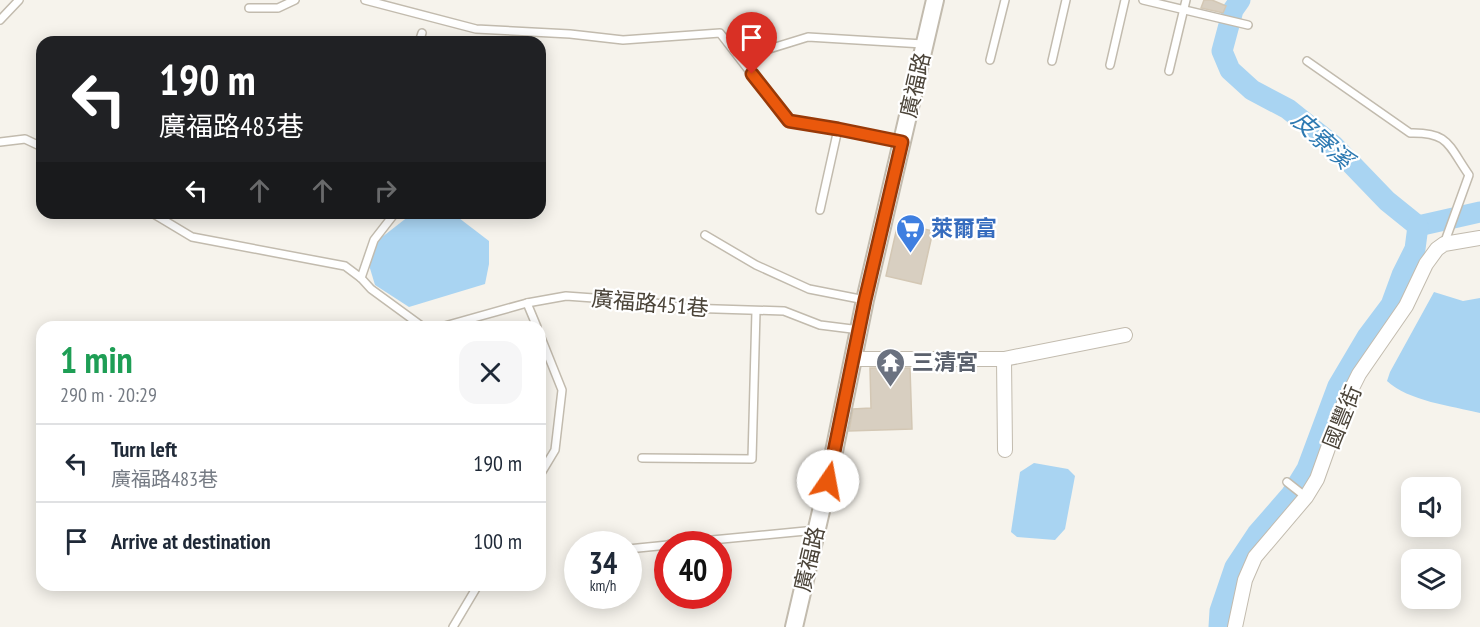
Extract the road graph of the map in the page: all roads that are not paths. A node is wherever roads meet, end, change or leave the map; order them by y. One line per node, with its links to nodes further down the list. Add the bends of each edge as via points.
1 (19, 0): 12 (lane)
2 (295, 0): 10 (lane, via 278,8)
3 (365, 0): 17 (lane, via 476,29 623,40 720,33)
4 (935, 0): 16 (street, 廣福路)
5 (1005, 0): 18 (lane)
6 (1066, 0): 19 (lane)
7 (1125, 0): 21 (lane)
8 (1143, 0): 11 (lane)
9 (1186, 0): 11 (lane)
10 (249, 8)
11 (1184, 10): 13 (lane); 22 (lane)
12 (0, 20)
13 (1248, 25)
14 (422, 33): 15 (lane)
15 (421, 36)
16 (925, 44): 17 (lane, via 808,37); 25 (street, 廣福路)
17 (740, 58): 23 (lane, via 789,121)
18 (990, 60)
19 (1052, 61)
20 (1307, 61): 32 (lane, via 1410,133 1443,137 1469,175)
21 (1110, 65)
22 (1169, 71)
23 (838, 129): 25 (lane); 27 (lane)
24 (0, 142): 26 (lane, via 25,140)
25 (902, 142): 34 (street, 廣福路)
26 (36, 144)
27 (820, 210)
28 (162, 219): 33 (lane, via 192,237 345,266)
29 (390, 219): 33 (lane, via 374,240)
30 (705, 234): 34 (lane, via 756,265 808,289)
31 (1480, 238): 32 (street)
32 (1445, 242): 49 (street, 國豐街, via 1426,264 1406,306 1359,374 1317,479)
33 (361, 278): 37 (lane)
34 (865, 300): 40 (street, 廣福路)
35 (527, 303): 36 (lane, 廣福路451巷, via 566,296); 38 (lane, 廣福路451巷); 39 (lane)
36 (756, 311): 40 (lane, 廣福路451巷, via 784,312 819,325); 46 (lane, via 752,459)
37 (415, 321)
38 (462, 321)
39 (534, 321)
40 (860, 330): 43 (street, 廣福路)
41 (1125, 335): 44 (street)
42 (546, 350): 47 (lane, via 562,390 555,450)
43 (854, 358): 44 (street); 50 (street, 廣福路)
44 (1004, 359): 45 (street)
45 (1005, 450)
46 (642, 458)
47 (546, 466)
48 (1287, 482): 49 (lane)
49 (1306, 496): 55 (street, 國豐街, via 1255,557 1245,580)
50 (816, 530): 51 (lane); 54 (street, 廣福路)
51 (732, 539)
52 (474, 591): 53 (lane)
53 (453, 627)
54 (794, 627)
55 (1235, 627)

